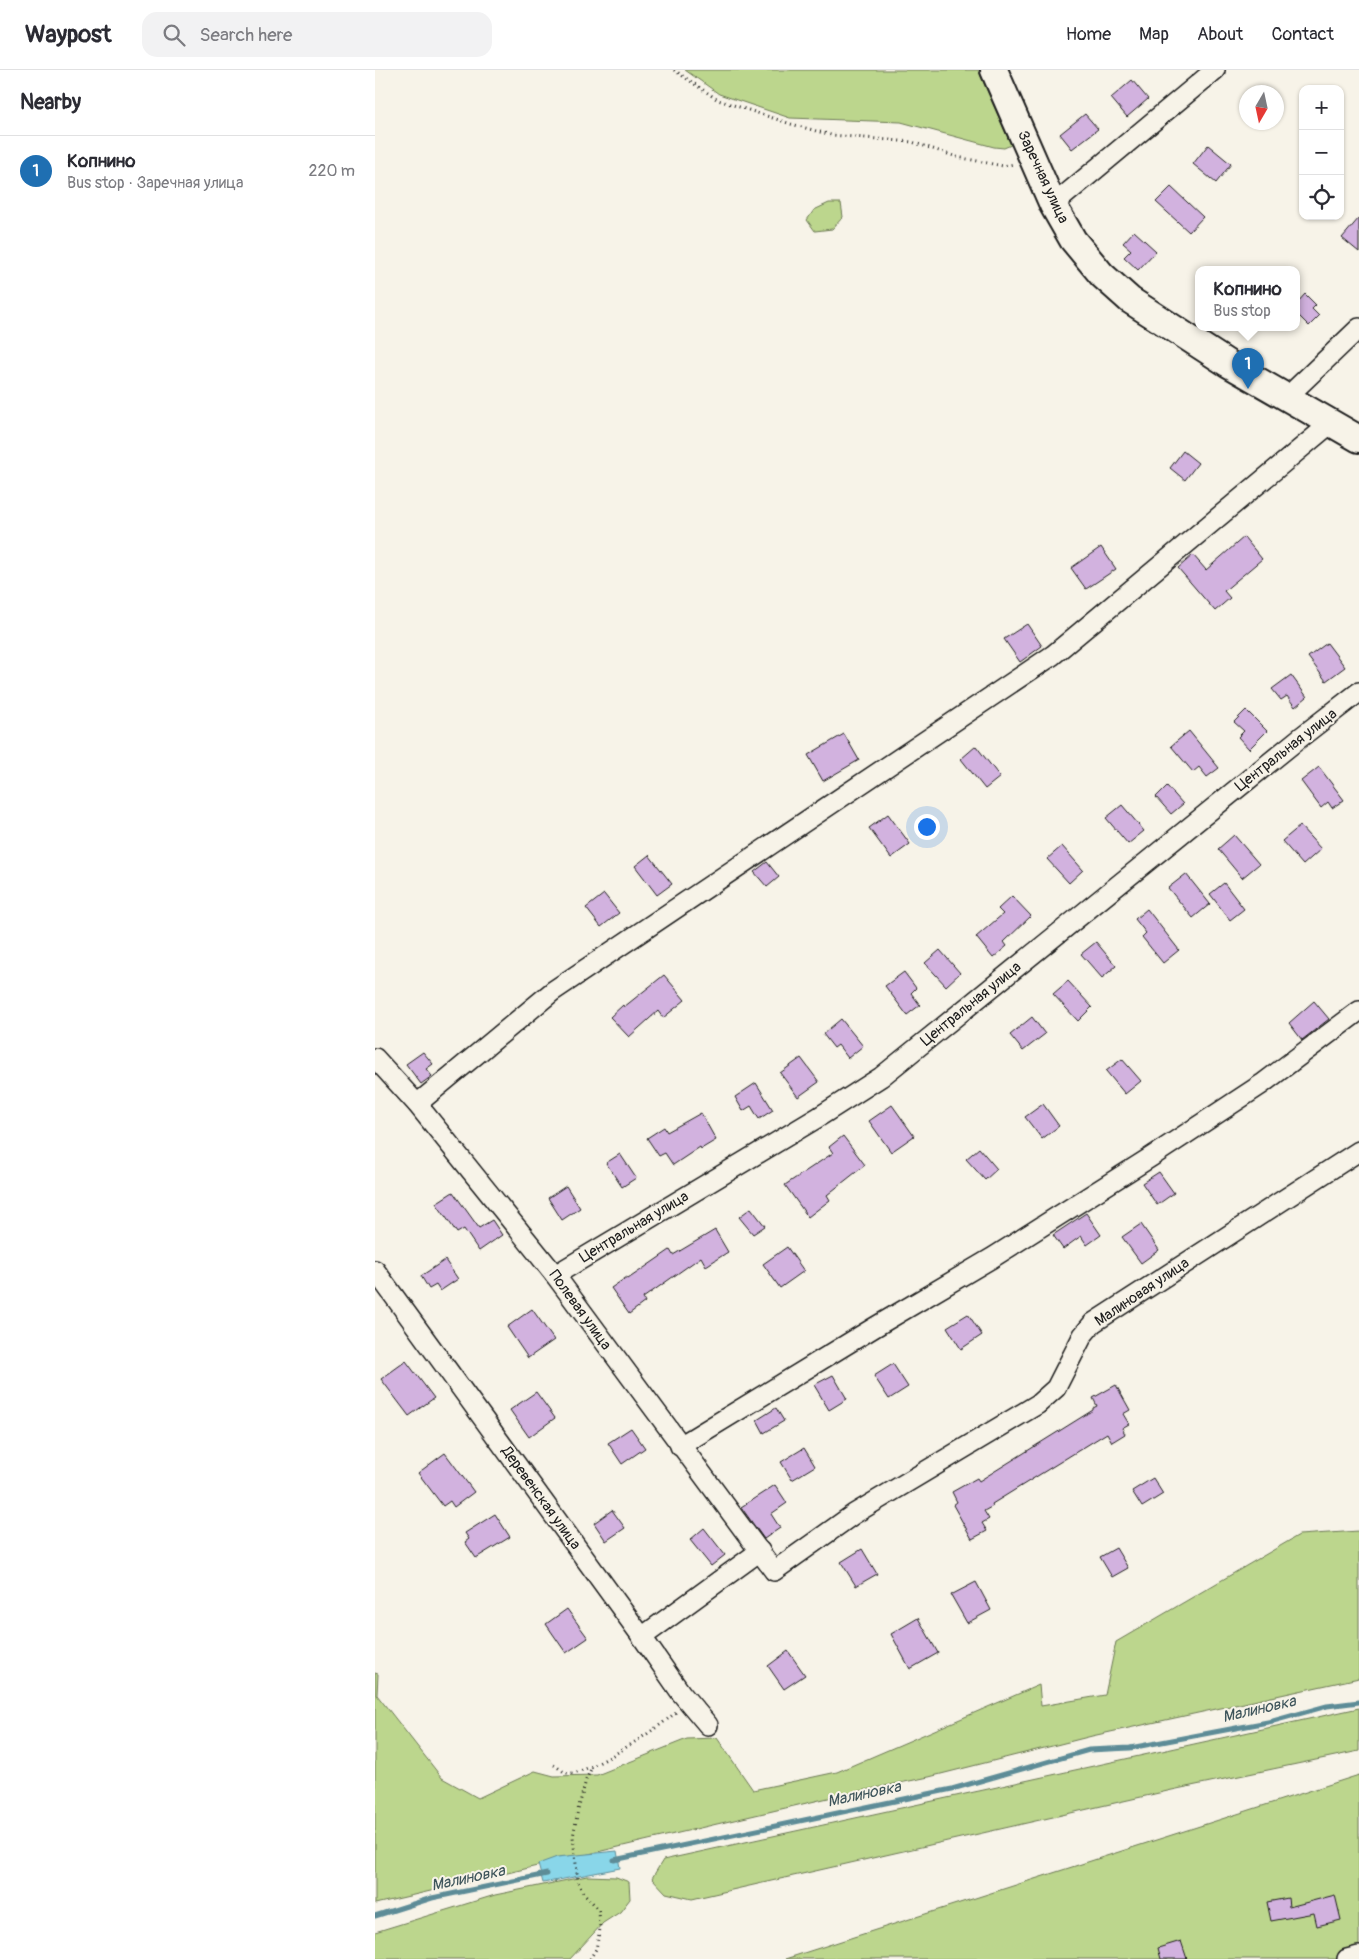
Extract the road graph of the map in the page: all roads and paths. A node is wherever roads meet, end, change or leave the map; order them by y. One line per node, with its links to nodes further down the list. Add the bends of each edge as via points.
1 (674, 70): 4 (path, via 718,100 831,135 911,142 957,157 1003,166)
2 (994, 70): 4 (street, Заречная улица)
3 (1215, 70): 5 (street)
4 (1033, 158): 5 (street, Заречная улица)
5 (1053, 205): 7 (street, Заречная улица, via 1073,240 1102,275 1130,300)
6 (1359, 328): 7 (street)
7 (1286, 398): 8 (street, Заречная улица)
8 (1330, 424): 9 (street, Заречная улица); 13 (street, via 1053,655 553,991)
9 (1359, 439)
10 (1359, 692): 16 (street, Центральная улица, via 881,1077)
11 (1359, 1011): 17 (street, via 1262,1084 1151,1157 992,1258)
12 (375, 1058): 13 (street, Полевая улица)
13 (417, 1104): 16 (street, Полевая улица)
14 (1359, 1151): 19 (street, Малиновая улица, via 1093,1323 1083,1335 1056,1388 1038,1404 854,1514)
15 (375, 1270): 20 (street, Деревенская улица)
16 (555, 1275): 17 (street, Полевая улица)
17 (680, 1446): 18 (street, Полевая улица)
18 (760, 1551): 19 (street, Полевая улица); 20 (street)
19 (774, 1571)
20 (642, 1637): 21 (street, Деревенская улица)
21 (681, 1693): 22 (street, Деревенская улица); 24 (path, via 677,1711 666,1722)
22 (707, 1725)
23 (554, 1765): 24 (path, via 567,1773)
24 (592, 1767): 26 (path, via 577,1810 573,1837 578,1882 599,1910 600,1928 596,1949)
25 (1359, 1956): 27 (street)
26 (590, 1959)
27 (1347, 1959)

